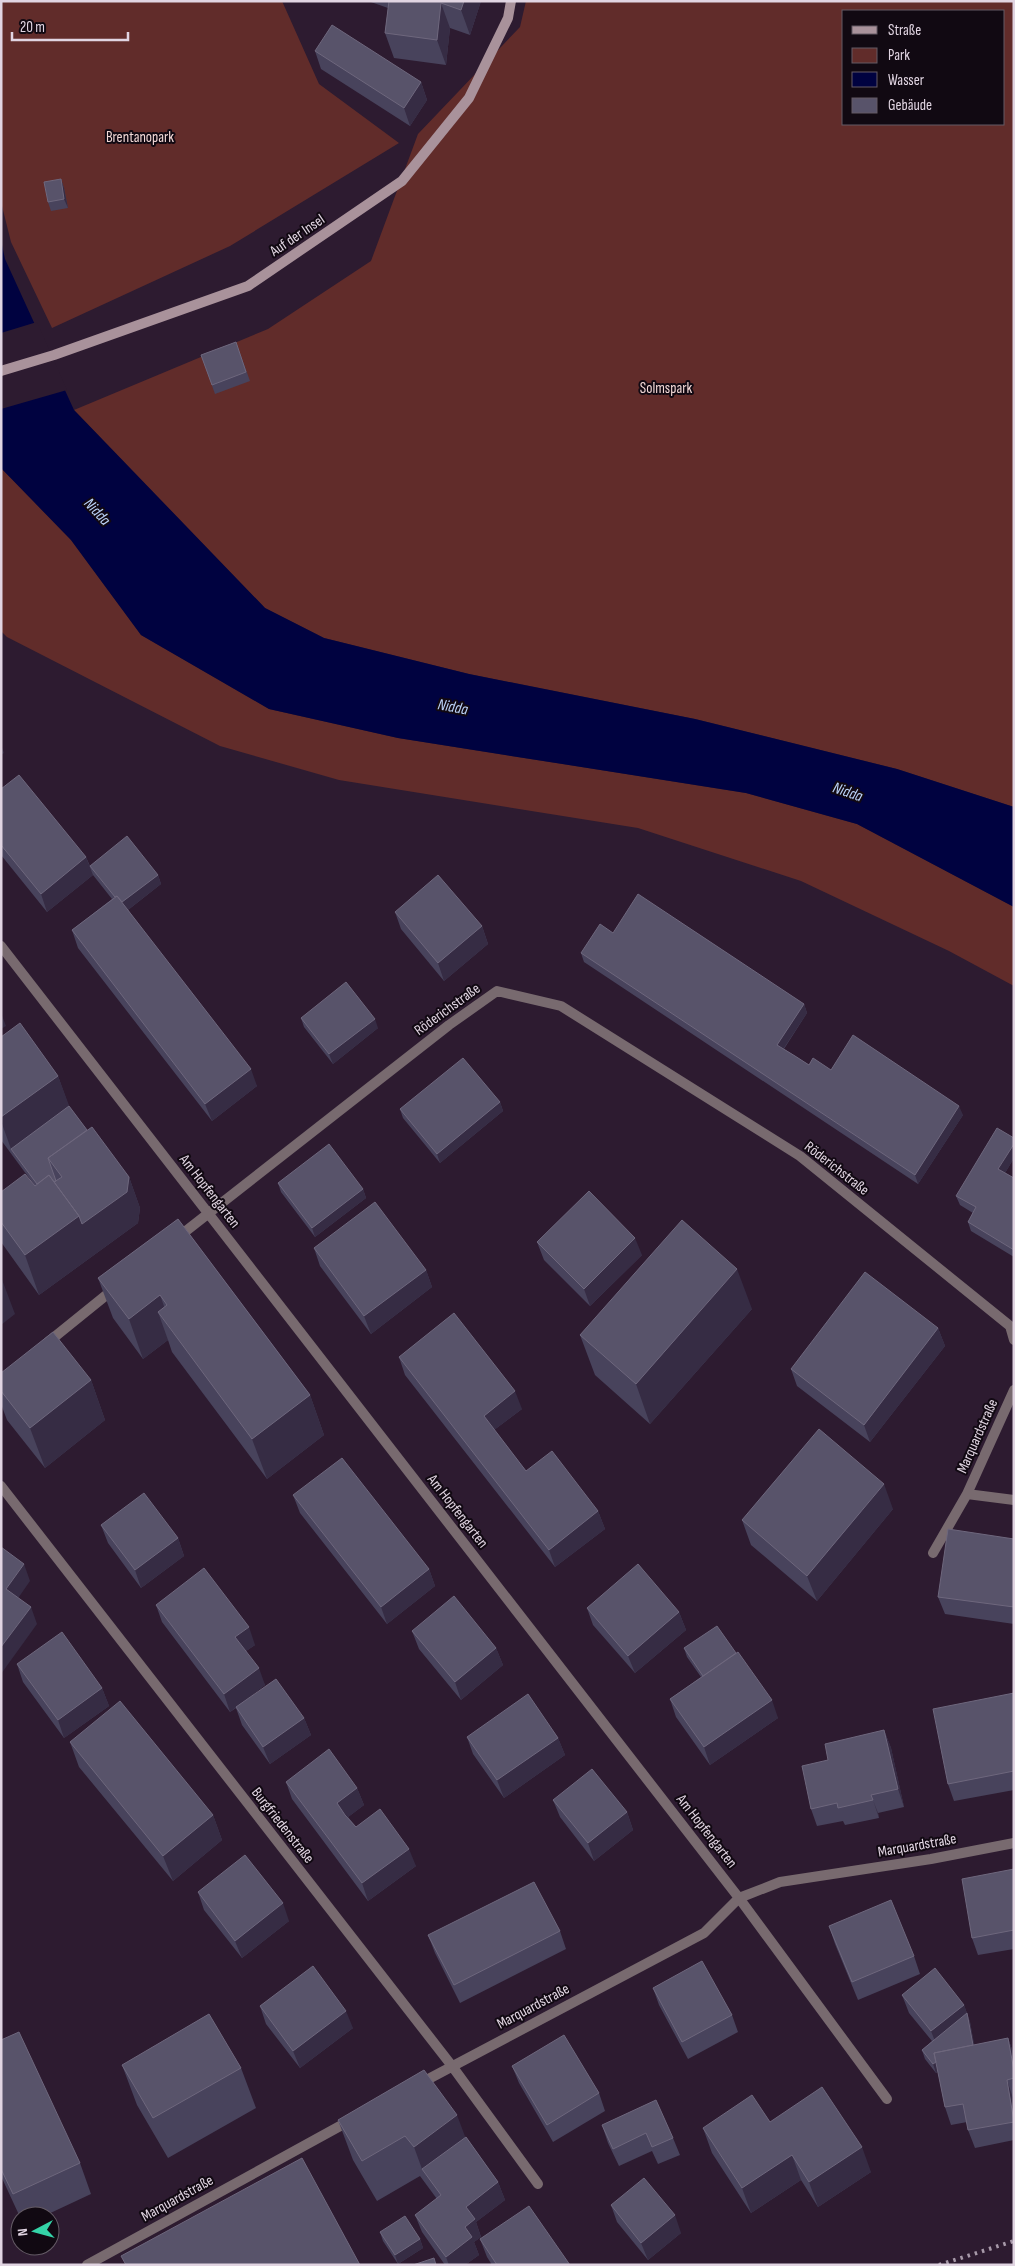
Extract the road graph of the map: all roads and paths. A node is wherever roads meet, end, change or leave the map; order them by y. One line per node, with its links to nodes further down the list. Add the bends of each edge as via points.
1 (511, 1): 2 (main road, Auf der Insel, via 508,18 469,98 402,181 248,286)
2 (1, 371)
3 (1, 946): 4 (street, Am Hopfengarten)
4 (208, 1213): 5 (street, Röderichstraße); 7 (street, Röderichstraße, via 497,991 561,1006 800,1156 1010,1326); 15 (street, Am Hopfengarten)
5 (170, 1244)
6 (124, 1281): 8 (street)
7 (1014, 1340)
8 (40, 1349)
9 (1014, 1390): 11 (street, Marquardstraße)
10 (1, 1486): 16 (street, Burgfriedenstraße)
11 (967, 1494): 12 (street, Marquardstraße); 13 (street, Marquardstraße)
12 (1014, 1500)
13 (933, 1553)
14 (1014, 1843): 15 (street, Marquardstraße, via 780,1882)
15 (739, 1898): 16 (street, Marquardstraße, via 704,1933); 18 (street, Am Hopfengarten)
16 (452, 2066): 17 (street, Marquardstraße); 20 (street, Burgfriedenstraße)
17 (408, 2089)
18 (887, 2099)
19 (365, 2113): 21 (street, Marquardstraße)
20 (538, 2184)
21 (87, 2265)

